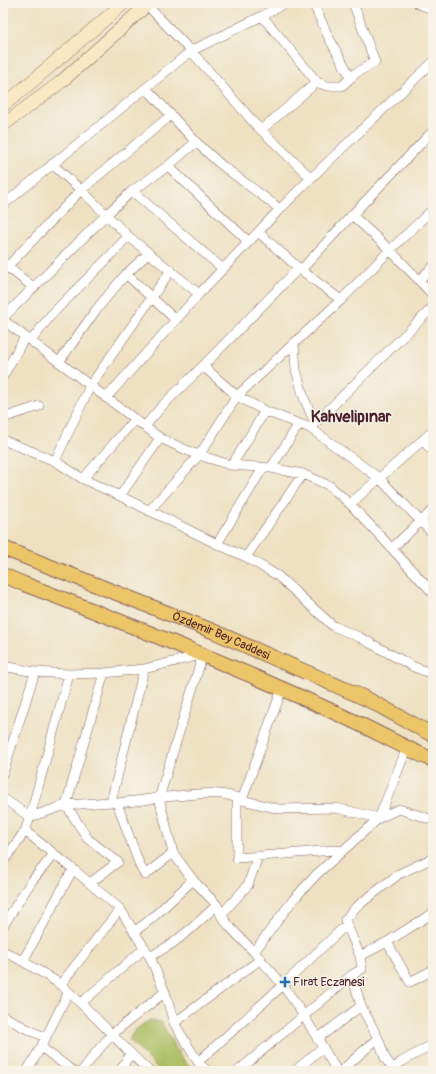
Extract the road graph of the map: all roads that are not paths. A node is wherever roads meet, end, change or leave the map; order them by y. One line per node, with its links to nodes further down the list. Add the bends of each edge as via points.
1 (124, 3): 14 (main road)
2 (285, 3): 8 (street)
3 (313, 3): 11 (street)
4 (353, 3): 11 (street, via 375,62)
5 (419, 3): 7 (street)
6 (148, 4): 9 (street); 16 (main road, via 61,82)
7 (433, 8)
8 (262, 16): 9 (street); 12 (street)
9 (191, 51): 13 (street); 17 (street)
10 (432, 66): 22 (street)
11 (351, 78): 12 (street, via 342,86 327,86)
12 (317, 82): 17 (street)
13 (146, 88): 15 (street); 20 (street)
14 (3, 105)
15 (171, 115): 19 (street); 23 (street)
16 (3, 125)
17 (261, 130): 22 (street)
18 (433, 131): 29 (street)
19 (196, 142): 21 (street); 26 (street, via 220,164)
20 (52, 164): 23 (street); 25 (street)
21 (168, 166): 24 (street); 32 (street)
22 (311, 178): 26 (street)
23 (81, 190): 28 (street); 35 (street)
24 (132, 191): 28 (street); 39 (street)
25 (3, 205)
26 (280, 209): 30 (street)
27 (433, 209): 33 (street)
28 (107, 214): 31 (street); 42 (street)
29 (352, 215): 33 (street); 37 (street)
30 (258, 232): 32 (street); 37 (street)
31 (128, 236): 34 (street); 50 (street)
32 (249, 242): 39 (street)
33 (390, 250): 41 (street); 46 (street)
34 (149, 254): 38 (street); 40 (street)
35 (4, 267): 42 (street)
36 (433, 267): 41 (street)
37 (300, 269): 46 (street); 53 (street)
38 (170, 270): 43 (street); 45 (street)
39 (223, 270): 43 (street)
40 (126, 274): 45 (street); 52 (street, via 96,310)
41 (419, 280): 44 (street)
42 (34, 288): 48 (street)
43 (199, 294): 49 (street)
44 (433, 295)
45 (151, 297): 49 (street); 55 (street)
46 (341, 300): 51 (street)
47 (433, 307): 63 (street)
48 (3, 319): 50 (street)
49 (176, 320): 57 (street)
50 (28, 339): 52 (street); 54 (street)
51 (294, 343): 56 (street); 63 (street, via 296,370)
52 (59, 362): 55 (street)
53 (203, 366): 56 (street); 64 (street)
54 (3, 376)
55 (90, 386): 57 (street); 71 (street)
56 (237, 396): 59 (street); 70 (street)
57 (106, 398): 61 (street)
58 (39, 406): 60 (street)
59 (265, 411): 62 (street); 72 (street)
60 (3, 418)
61 (135, 419): 64 (street); 76 (street)
62 (299, 424): 63 (street); 73 (street)
63 (313, 425): 75 (street)
64 (145, 426): 66 (street)
65 (433, 431): 68 (street)
66 (160, 438): 70 (street); 77 (street)
67 (3, 440): 71 (street)
68 (423, 441): 69 (street); 75 (street)
69 (433, 451)
70 (200, 454): 72 (street); 80 (street)
71 (55, 461): 76 (street)
72 (232, 465): 73 (street)
73 (267, 468): 74 (street); 83 (street)
74 (303, 474): 78 (street, via 330,486); 86 (street)
75 (379, 478): 78 (street); 81 (street)
76 (83, 479): 77 (street)
77 (120, 496): 80 (street)
78 (350, 504): 85 (street)
79 (433, 510): 81 (street)
80 (149, 511): 83 (street)
81 (421, 521): 82 (street); 85 (street)
82 (433, 534)
83 (217, 544): 86 (street)
84 (3, 548): 97 (main road, Özdemir Bey Caddesi, via 215,632 367,699)
85 (392, 548): 88 (street)
86 (246, 556): 95 (street, via 278,576 333,626)
87 (3, 575): 89 (main road)
88 (433, 593)
89 (203, 654): 91 (street); 96 (main road); 102 (street)
90 (3, 666): 92 (street)
91 (144, 669): 93 (street); 104 (street)
92 (35, 672): 94 (street); 100 (street)
93 (104, 673): 94 (street); 105 (street)
94 (69, 674): 106 (street)
95 (433, 674)
96 (282, 689): 98 (main road); 103 (street)
97 (433, 735)
98 (407, 748): 99 (main road); 107 (street)
99 (433, 760)
100 (3, 773)
101 (3, 798): 106 (street)
102 (159, 798): 103 (street, via 216,794); 104 (street); 111 (street)
103 (240, 799): 107 (street, via 279,809 336,808); 113 (street, via 237,858)
104 (114, 803): 105 (street); 111 (street, via 145,875)
105 (66, 805): 106 (street); 118 (street, via 88,839 118,862)
106 (30, 817): 109 (street)
107 (380, 818): 108 (street, via 399,809); 110 (street)
108 (433, 820)
109 (25, 831): 112 (street); 115 (street)
110 (342, 852): 113 (street, via 334,850); 129 (street, via 293,900)
111 (173, 853): 117 (street)
112 (54, 854): 116 (street); 124 (street, via 31,882)
113 (258, 856): 122 (street, via 248,885)
114 (433, 858): 123 (street, via 399,874 356,907 345,920)
115 (3, 862)
116 (73, 869): 118 (street); 133 (street)
117 (193, 880): 119 (street); 125 (street)
118 (90, 883): 120 (street)
119 (218, 905): 122 (street); 131 (street, via 173,943)
120 (120, 909): 125 (street); 136 (street)
121 (433, 913): 126 (street)
122 (221, 916): 129 (street)
123 (347, 924): 130 (street); 137 (street)
124 (3, 926)
125 (134, 932): 127 (street)
126 (387, 942): 130 (street); 134 (street, via 410,982)
127 (145, 948): 131 (street); 140 (street)
128 (3, 951): 133 (street)
129 (254, 952): 132 (street)
130 (360, 956): 135 (street, via 362,969)
131 (150, 957): 139 (street)
132 (261, 959): 137 (street); 144 (street)
133 (22, 961): 136 (street)
134 (433, 970)
135 (352, 975): 141 (street); 143 (street)
136 (60, 985): 138 (street)
137 (283, 985): 143 (street); 153 (street)
138 (68, 992): 140 (street); 146 (street)
139 (165, 992): 144 (street); 145 (street)
140 (81, 1003): 145 (street)
141 (361, 1006): 147 (street); 148 (street)
142 (3, 1016): 146 (street)
143 (304, 1016): 148 (street); 161 (street)
144 (174, 1023): 153 (street)
145 (112, 1034): 152 (street); 157 (street)
146 (45, 1037): 149 (street)
147 (378, 1038): 154 (street, via 385,1058); 164 (street)
148 (317, 1039): 150 (street)
149 (41, 1047): 155 (street); 156 (street)
150 (323, 1047): 162 (street); 163 (street)
151 (428, 1047): 154 (street)
152 (130, 1054): 158 (street); 159 (street)
153 (198, 1062): 160 (street)
154 (395, 1069)
155 (27, 1071)
156 (72, 1071)
157 (82, 1071)
158 (120, 1071)
159 (149, 1071)
160 (207, 1071)
161 (238, 1071)
162 (294, 1071)
163 (337, 1071)
164 (341, 1071)

